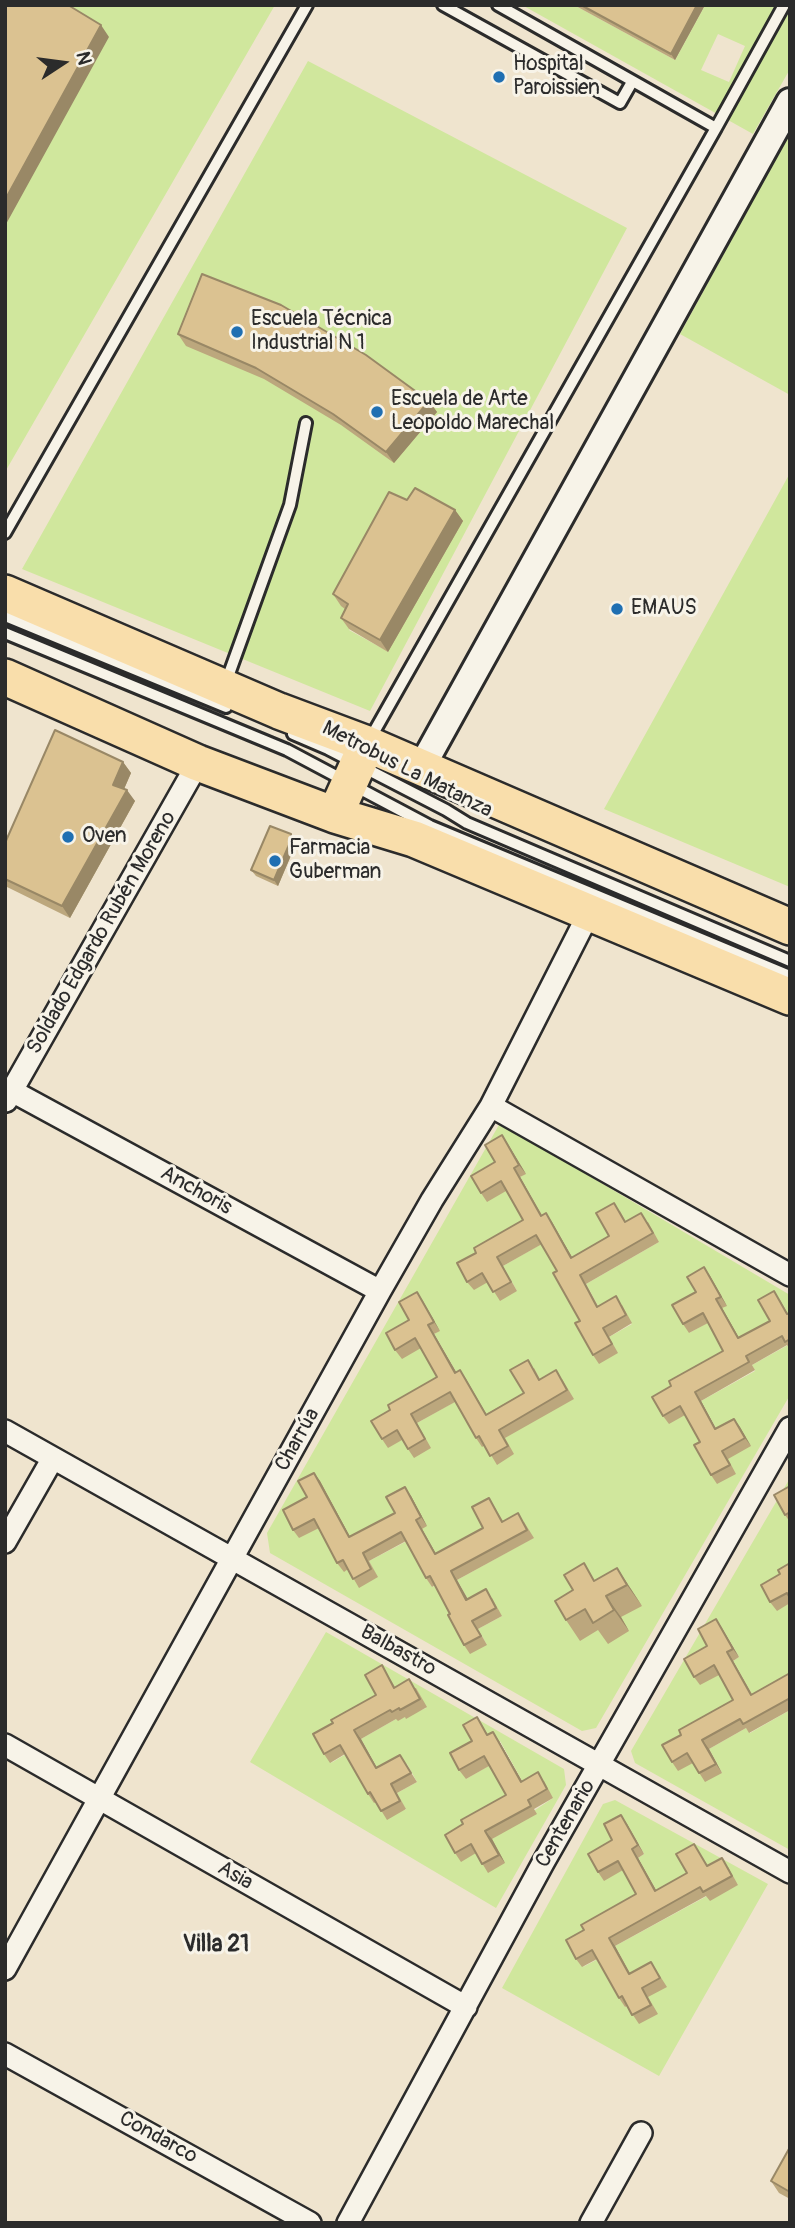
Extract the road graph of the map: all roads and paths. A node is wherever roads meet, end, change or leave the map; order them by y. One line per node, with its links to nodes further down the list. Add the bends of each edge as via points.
1 (307, 5): 11 (lane)
2 (443, 5): 7 (lane, via 620,103)
3 (498, 5): 7 (lane)
4 (784, 5): 6 (lane)
5 (737, 62): 6 (lane)
6 (750, 67): 9 (lane)
7 (632, 82): 9 (lane)
8 (790, 102): 20 (street)
9 (716, 128): 19 (lane)
10 (306, 423): 16 (lane, via 290,505)
11 (5, 533)
12 (5, 593): 16 (highway)
13 (5, 616): 16 (lane)
14 (5, 633): 19 (lane, Metrobus La Matanza, via 287,750)
15 (5, 677): 18 (highway)
16 (231, 700): 19 (highway, via 279,711)
17 (277, 728): 19 (lane, Metrobus La Matanza)
18 (198, 763): 21 (highway); 27 (street, Soldado Edgardo Rubén Moreno)
19 (358, 764): 20 (highway); 21 (highway); 24 (lane, Metrobus La Matanza, via 467,823); 25 (lane, Metrobus La Matanza, via 430,826)
20 (421, 768): 23 (highway)
21 (335, 815): 22 (highway, via 414,839)
22 (590, 911): 26 (highway); 28 (street, Charrúa)
23 (790, 927)
24 (790, 961)
25 (790, 976)
26 (790, 997)
27 (11, 1084): 30 (street, Anchoris)
28 (491, 1106): 29 (street); 30 (street, Charrúa)
29 (790, 1275)
30 (380, 1292): 35 (street, Charrúa)
31 (790, 1428): 37 (street, Centenario)
32 (5, 1431): 33 (street, Balbastro)
33 (53, 1458): 34 (street); 35 (street, Balbastro)
34 (5, 1542)
35 (233, 1559): 37 (street, Balbastro); 38 (street, Charrúa)
36 (5, 1745): 38 (street, Asia)
37 (600, 1765): 39 (street, Balbastro); 41 (street, Centenario)
38 (101, 1799): 40 (street, Charrúa); 41 (street, Asia)
39 (790, 1872)
40 (5, 1969)
41 (466, 2007): 45 (street, Centenario)
42 (5, 2053): 44 (street, Condarco)
43 (640, 2133): 46 (street)
44 (310, 2223)
45 (348, 2223)
46 (591, 2223)

